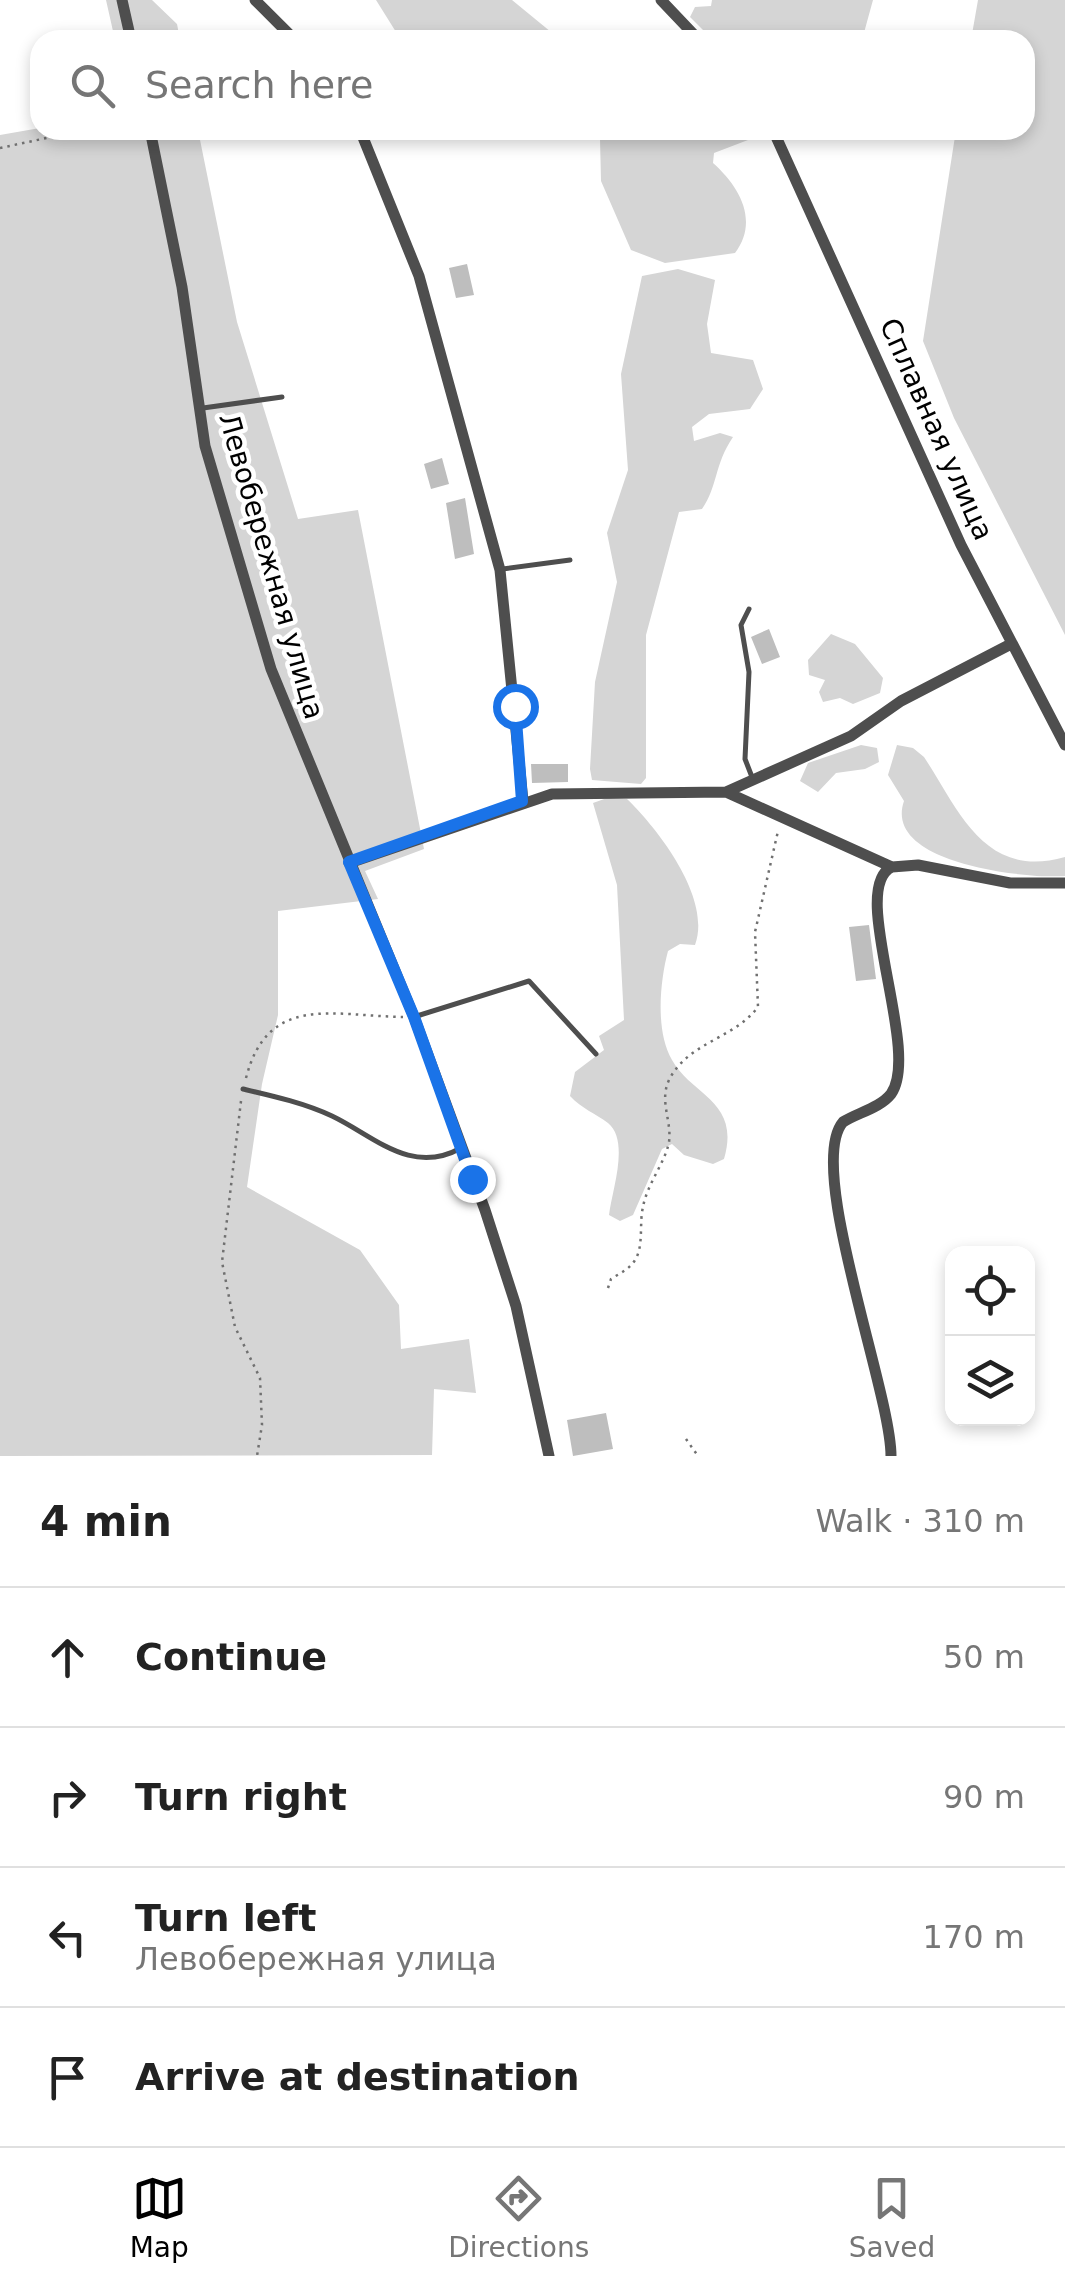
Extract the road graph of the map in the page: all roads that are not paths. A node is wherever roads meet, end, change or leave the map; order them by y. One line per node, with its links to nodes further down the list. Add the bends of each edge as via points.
1 (122, 0): 4 (street)
2 (255, 0): 5 (street)
3 (661, 0): 6 (street)
4 (129, 30)
5 (285, 30)
6 (690, 30)
7 (152, 140): 11 (street, Левобережная улица)
8 (364, 140): 13 (street, via 418,276)
9 (778, 140): 15 (street, Сплавная улица)
10 (282, 397): 11 (lane)
11 (200, 409): 20 (street, Левобережная улица, via 271,670)
12 (570, 560): 13 (lane)
13 (500, 570): 19 (street)
14 (749, 610): 17 (lane, via 741,625 749,672 746,759)
15 (1011, 644): 16 (street, Сплавная улица); 17 (street, via 901,701 851,736)
16 (1065, 745)
17 (754, 780): 18 (street)
18 (726, 792): 19 (street, via 586,791); 21 (street)
19 (522, 801): 20 (street)
20 (349, 862): 23 (street, Левобережная улица)
21 (892, 866): 22 (street, via 1010,883); 28 (street, via 878,882 896,1040 894,1086 843,1122 832,1155 870,1360 891,1426)
22 (1065, 883)
23 (414, 1017): 24 (lane, via 530,981); 26 (street, Левобережная улица)
24 (596, 1054)
25 (243, 1089): 26 (lane, via 334,1117 398,1154 450,1154)
26 (460, 1148): 27 (street, Левобережная улица, via 516,1306)
27 (549, 1456)
28 (891, 1456)

